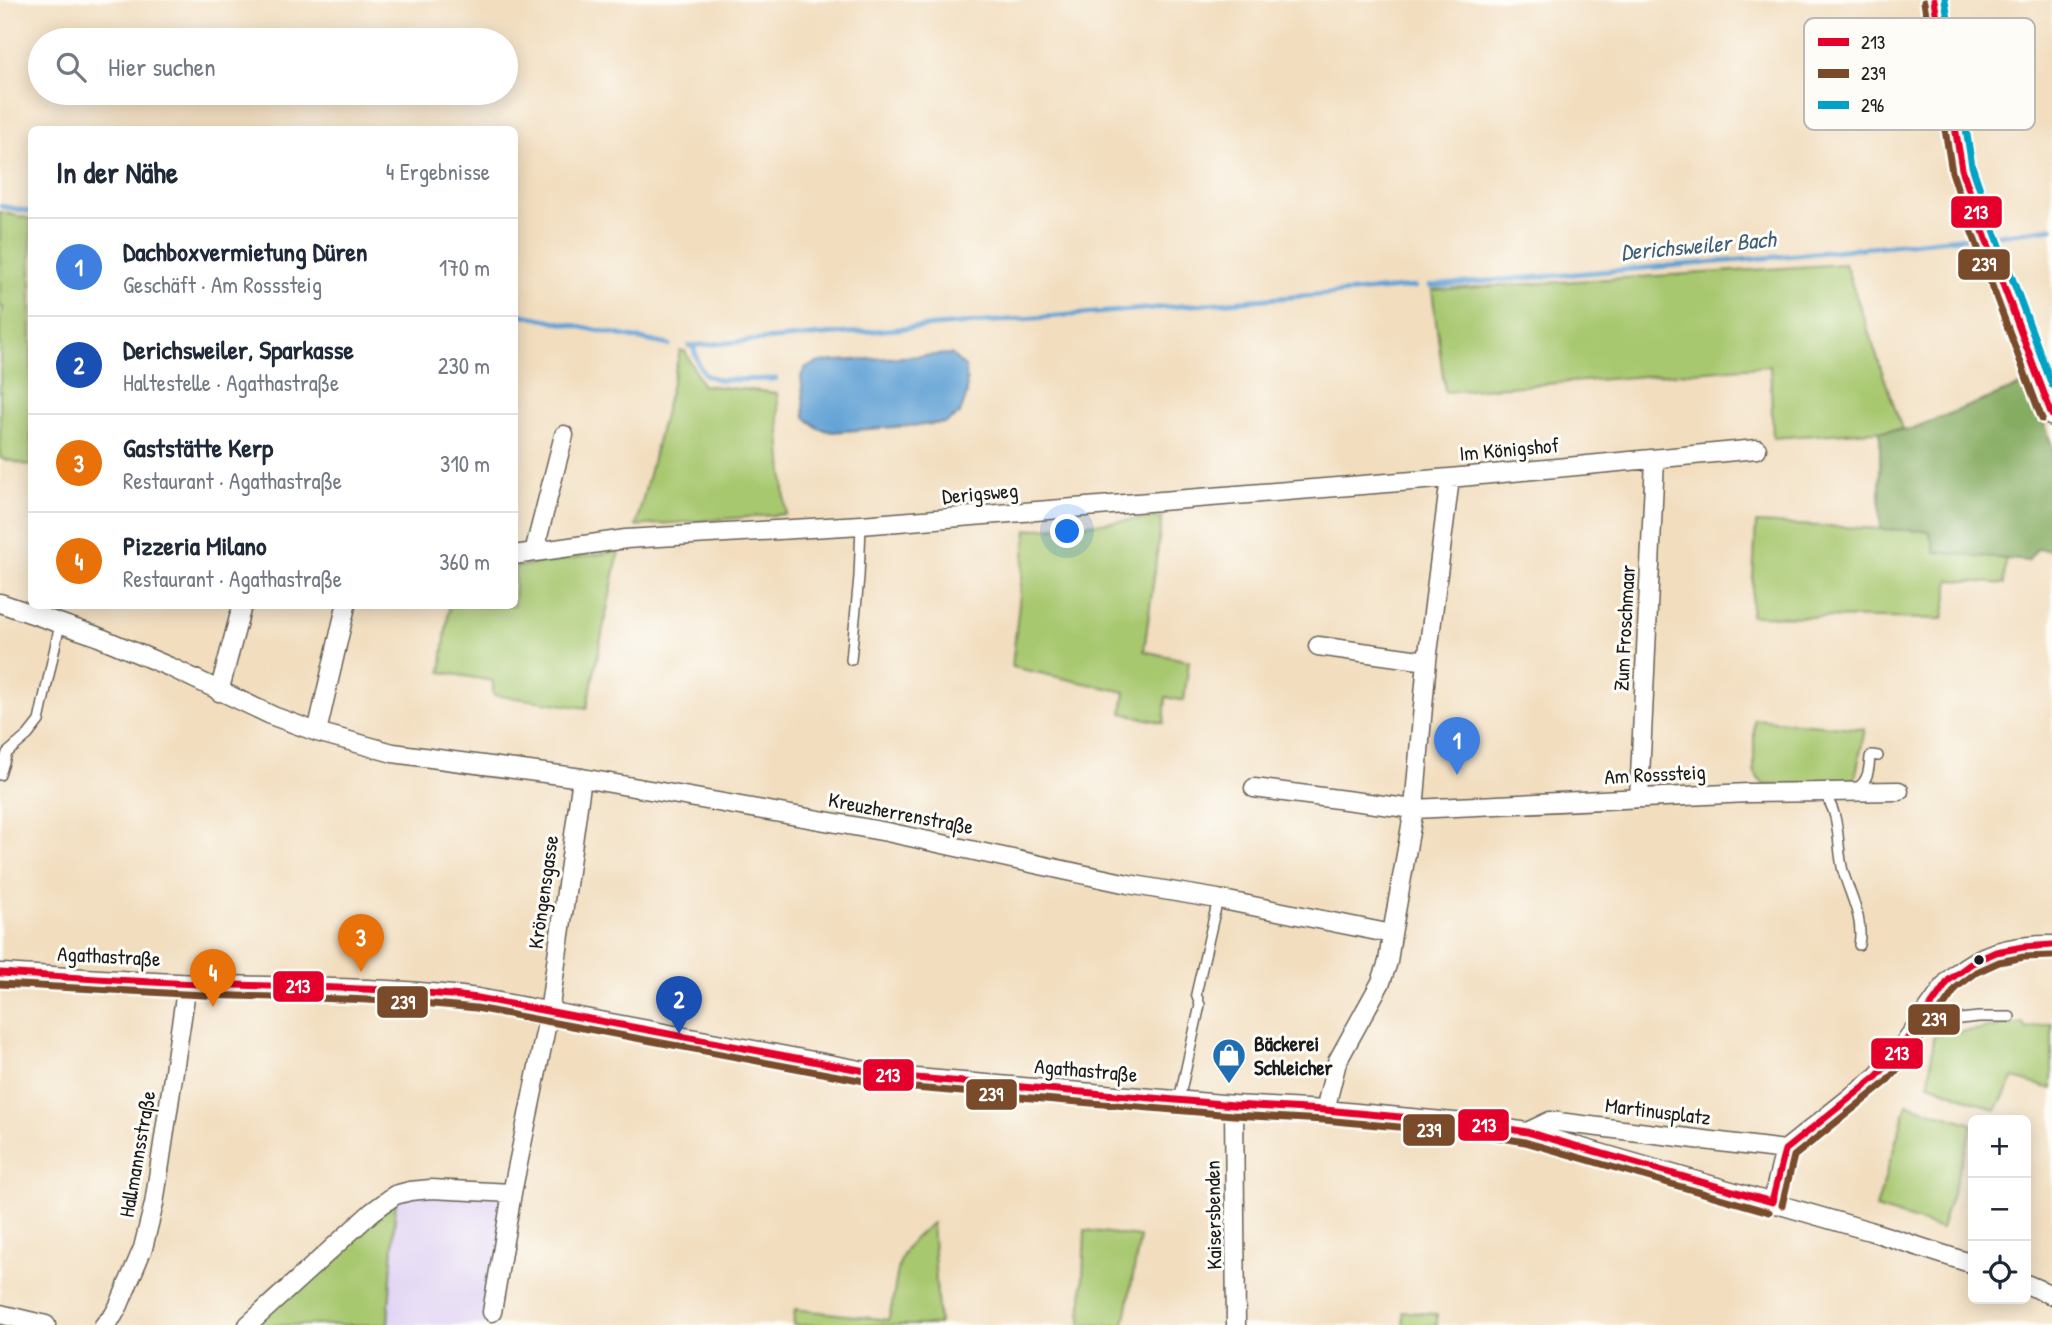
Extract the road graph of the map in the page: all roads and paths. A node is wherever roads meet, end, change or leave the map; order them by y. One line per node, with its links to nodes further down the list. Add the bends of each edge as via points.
1 (1934, 0): 2 (street)
2 (1937, 18)
3 (1956, 130): 4 (street, via 1962,169 1980,223)
4 (2045, 375): 5 (street)
5 (2052, 415)
6 (564, 435): 11 (street)
7 (1757, 449): 8 (street, Im Königshof)
8 (1655, 460): 9 (street, Im Königshof); 29 (street, Zum Froschmaar)
9 (1450, 478): 10 (street, Derigsweg); 19 (street, Im Königshof)
10 (861, 525): 11 (street, Derigsweg, via 626,539); 18 (lane)
11 (534, 552): 12 (street, Derigsweg)
12 (518, 554)
13 (0, 603): 16 (street, Kreuzherrenstraße)
14 (241, 609): 20 (street)
15 (345, 609): 21 (street)
16 (60, 624): 20 (street, Kreuzherrenstraße, via 144,656); 23 (lane, via 40,721 8,753)
17 (1318, 646): 19 (street)
18 (851, 660)
19 (1427, 661): 30 (street, Im Königshof)
20 (219, 692): 21 (street, Kreuzherrenstraße)
21 (317, 732): 24 (street, Kreuzherrenstraße, via 393,753)
22 (1878, 756): 27 (lane, via 1870,757 1864,783)
23 (0, 775)
24 (582, 778): 31 (street, Kreuzherrenstraße, via 887,832); 37 (street, Kröngensgasse)
25 (1254, 788): 30 (street)
26 (1821, 791): 27 (street, Am Rosssteig); 29 (street, Am Rosssteig); 33 (lane, via 1833,809 1842,868 1859,920)
27 (1849, 791): 28 (street, Am Rosssteig)
28 (1899, 791)
29 (1639, 798): 30 (street, Am Rosssteig)
30 (1414, 809): 32 (street, Im Königshof)
31 (1218, 899): 32 (street, Kreuzherrenstraße); 40 (lane, via 1196,994 1200,1005)
32 (1392, 934): 42 (street, via 1381,982 1337,1062)
33 (1859, 945)
34 (2052, 945): 39 (street, via 1981,956 1948,980)
35 (0, 973): 36 (street, Agathastraße)
36 (187, 984): 37 (street, Agathastraße, via 449,994); 52 (street, Hallmannsstraße, via 143,1248 119,1305)
37 (549, 1013): 40 (street, Agathastraße, via 892,1076); 45 (street)
38 (2010, 1017): 39 (lane)
39 (1919, 1023): 44 (street, via 1877,1076)
40 (1179, 1100): 41 (street, Agathastraße)
41 (1234, 1105): 42 (street, Agathastraße); 55 (street, Kaisersbenden)
42 (1325, 1110): 43 (street, Agathastraße)
43 (1527, 1132): 44 (street, Martinusplatz, via 1550,1121); 46 (street, Agathastraße)
44 (1785, 1150): 46 (street)
45 (512, 1194): 50 (street); 54 (street, via 430,1189 395,1195)
46 (1772, 1202): 47 (street)
47 (1968, 1263)
48 (2031, 1286): 49 (street)
49 (2052, 1295)
50 (492, 1312)
51 (0, 1314): 53 (street)
52 (105, 1324)
53 (46, 1325)
54 (248, 1325)
55 (1236, 1325)

